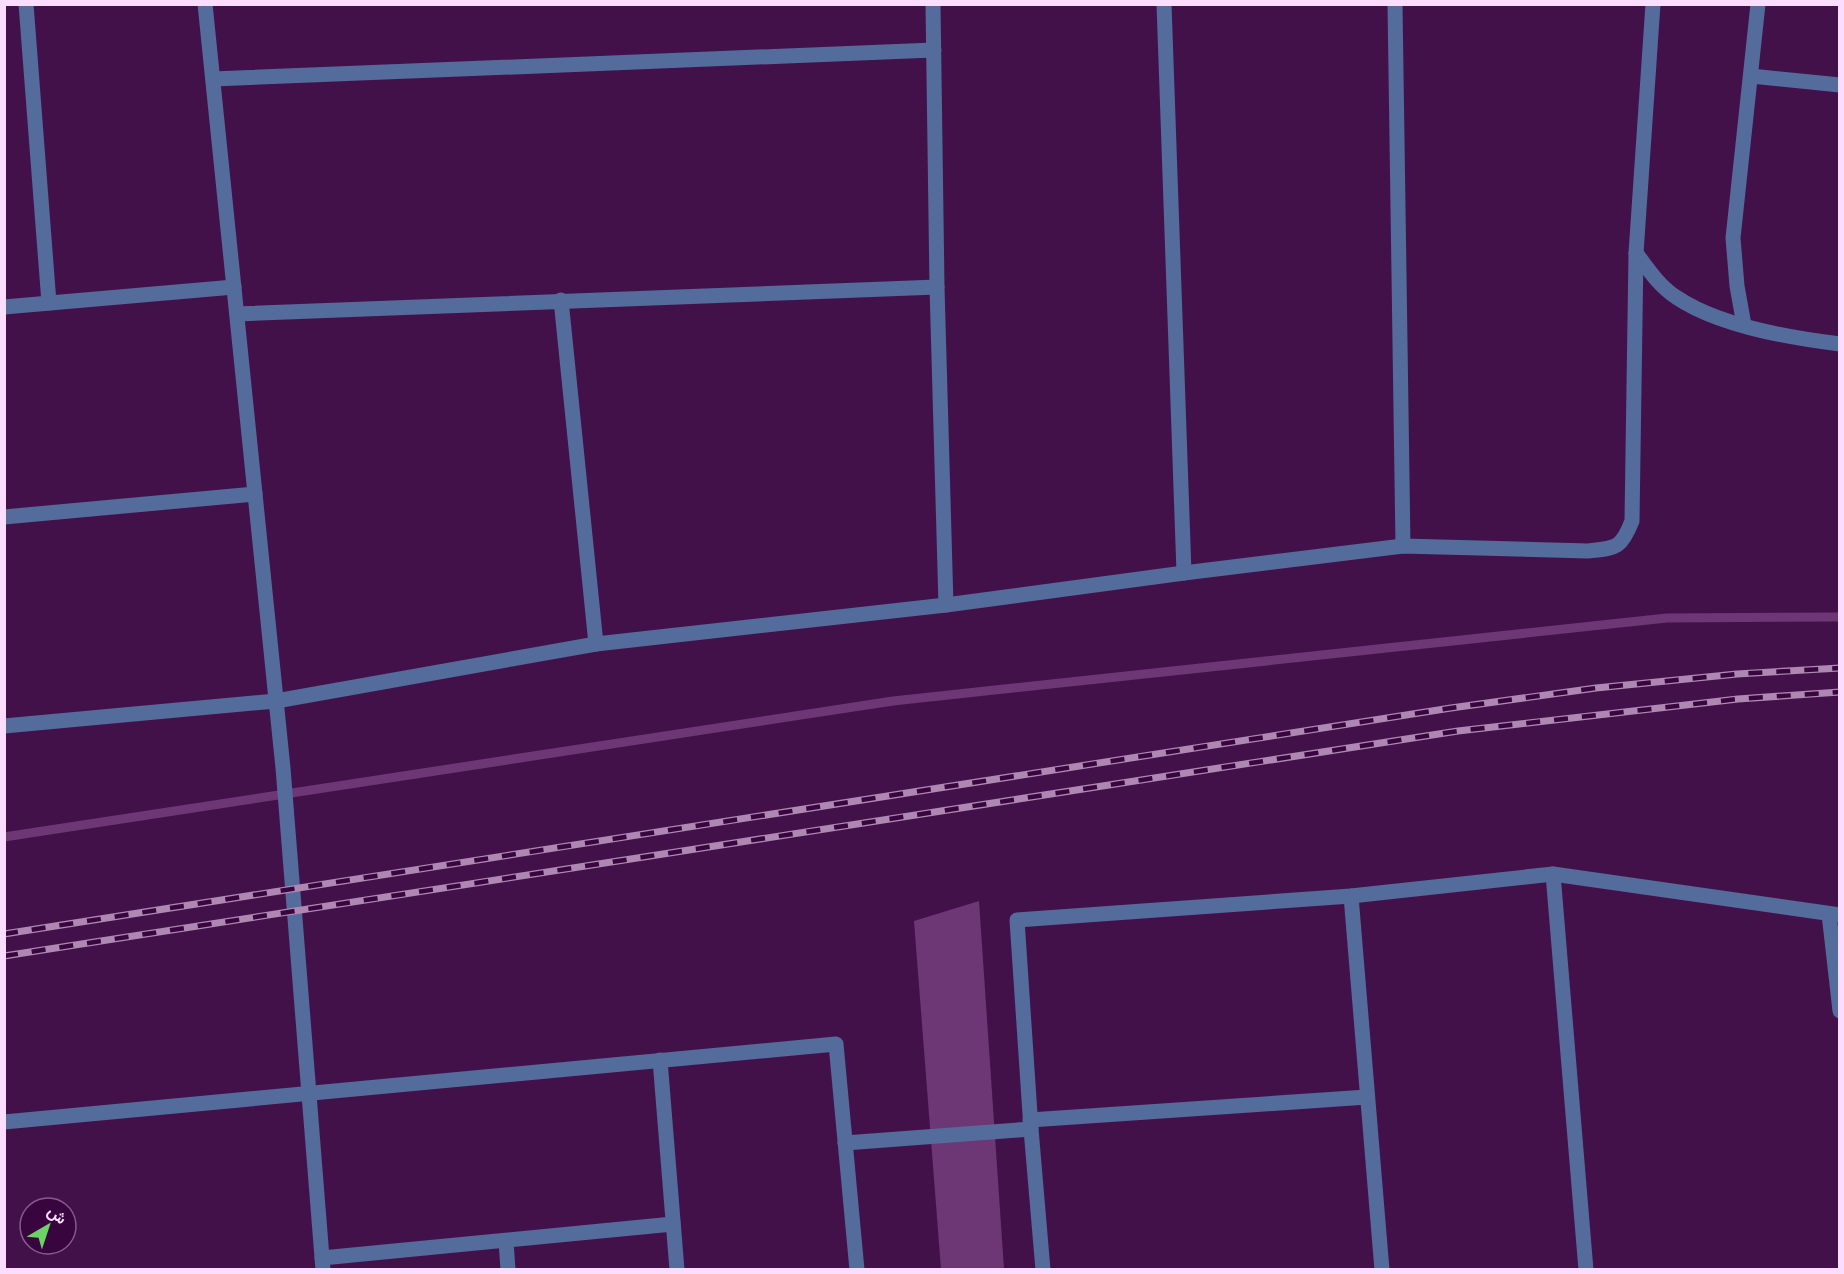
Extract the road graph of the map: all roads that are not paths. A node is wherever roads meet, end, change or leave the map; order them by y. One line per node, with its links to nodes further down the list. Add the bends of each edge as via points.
1 (26, 4): 16 (street)
2 (205, 4): 10 (street)
3 (933, 4): 8 (street)
4 (1164, 4): 24 (street)
5 (1395, 4): 23 (street)
6 (1653, 4): 12 (street)
7 (1758, 4): 9 (street)
8 (934, 50): 10 (street); 14 (street)
9 (1751, 76): 11 (street); 19 (street, via 1733,238)
10 (213, 79): 13 (street)
11 (1839, 85)
12 (1636, 253): 19 (street, via 1661,285 1676,297 1699,310); 23 (street, via 1632,521 1625,537 1612,549 1588,551)
13 (234, 287): 16 (street); 18 (street)
14 (937, 287): 15 (street); 25 (street)
15 (561, 300): 18 (street); 26 (street)
16 (50, 303): 17 (street)
17 (4, 307)
18 (237, 314): 21 (street)
19 (1744, 325): 20 (street)
20 (1839, 344)
21 (255, 494): 22 (street); 27 (street)
22 (4, 517)
23 (1403, 546): 24 (street)
24 (1184, 573): 25 (street)
25 (946, 605): 26 (street)
26 (596, 644): 27 (street)
27 (276, 701): 28 (street); 34 (street)
28 (4, 726)
29 (1553, 874): 30 (street); 31 (street); 47 (street)
30 (1351, 896): 35 (street); 37 (street, via 1017,920)
31 (1834, 914): 32 (street)
32 (1839, 1011)
33 (660, 1060): 34 (street); 38 (street, via 836,1044); 39 (street)
34 (309, 1093): 36 (street); 41 (street)
35 (1367, 1097): 37 (street); 46 (street)
36 (4, 1122)
37 (1031, 1125): 38 (street); 45 (street)
38 (845, 1143): 44 (street)
39 (674, 1224): 40 (street); 43 (street)
40 (506, 1241): 41 (street); 42 (street)
41 (323, 1264)
42 (508, 1269)
43 (677, 1269)
44 (857, 1269)
45 (1043, 1269)
46 (1382, 1269)
47 (1586, 1269)

